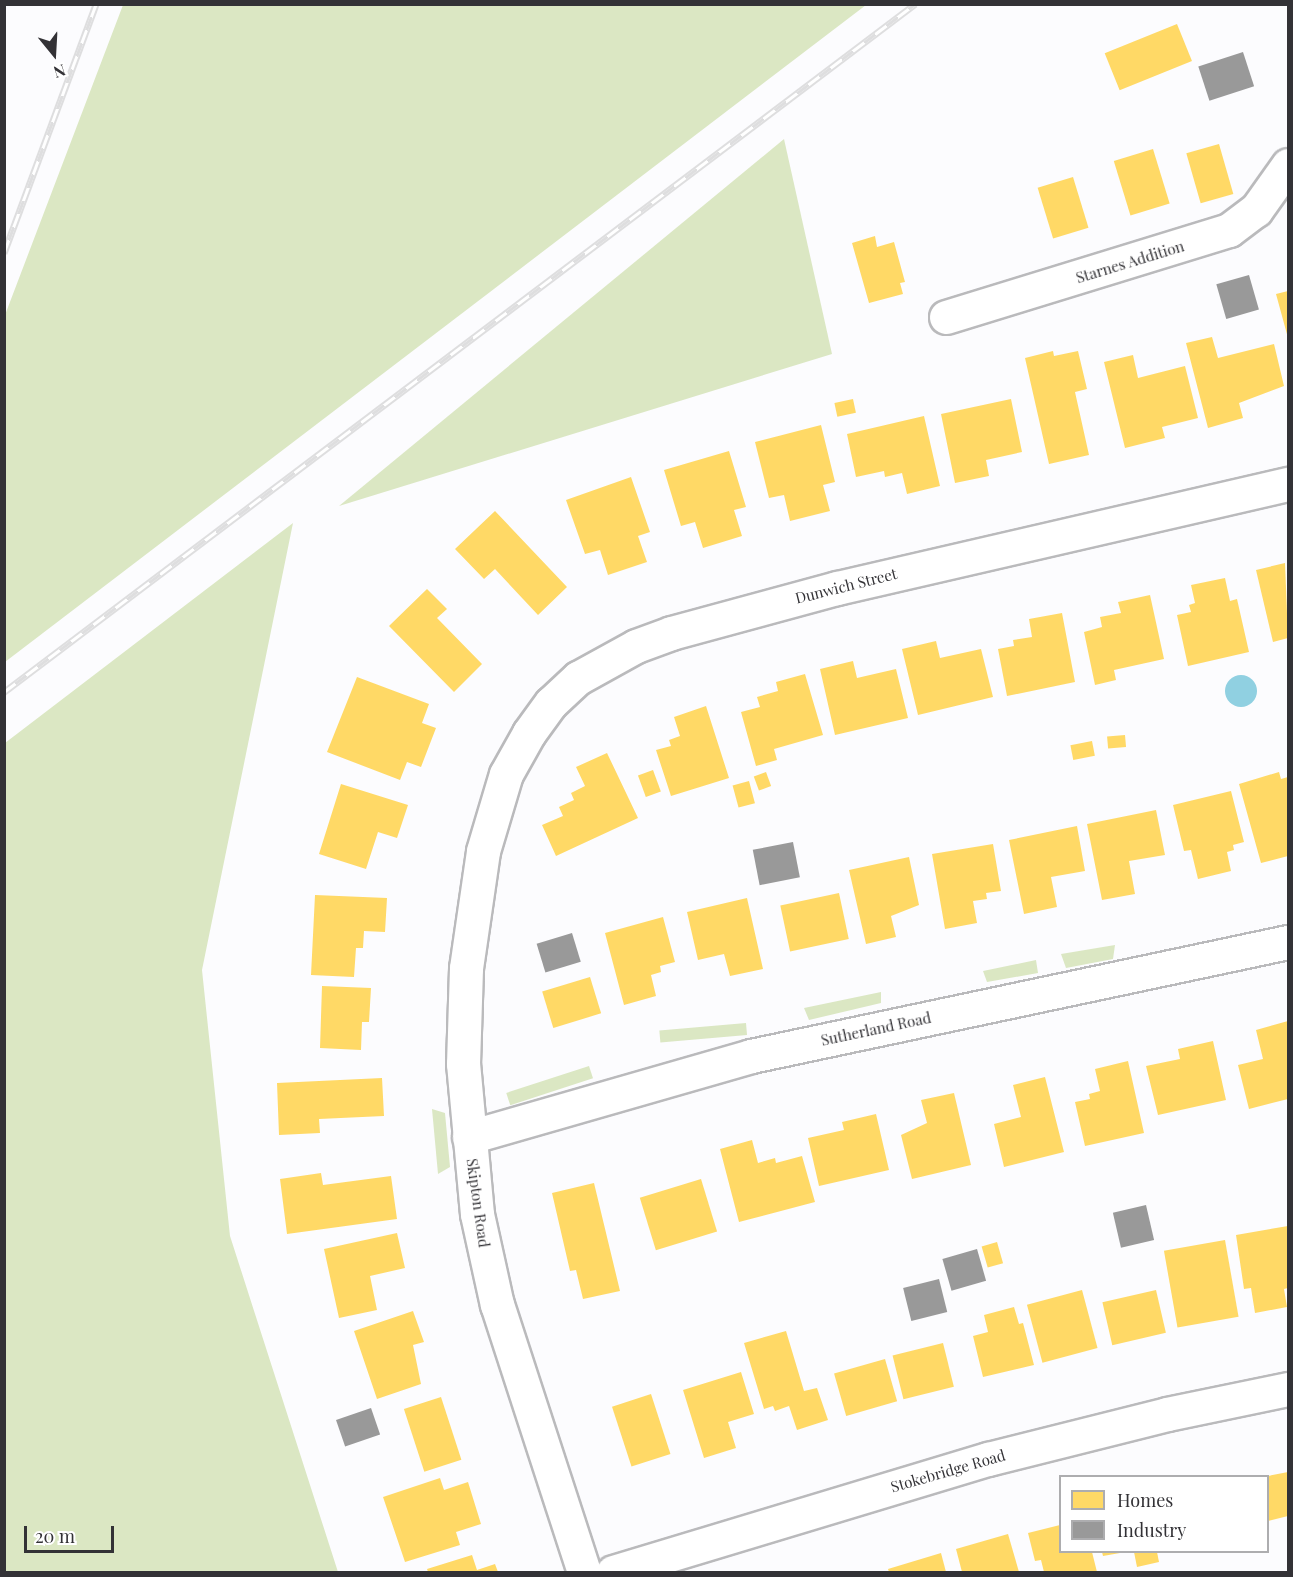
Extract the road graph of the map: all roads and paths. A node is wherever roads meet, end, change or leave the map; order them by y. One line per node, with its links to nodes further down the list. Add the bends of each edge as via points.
1 (1288, 165): 2 (street, Starnes Addition, via 1256,210 1229,230)
2 (946, 317)
3 (1288, 484): 4 (street, Dunwich Street, via 837,588 727,616 636,646 578,678 551,704 506,774)
4 (491, 820): 6 (street, Skipton Road, via 466,968 463,1064)
5 (1288, 942): 6 (street, Sutherland Road, via 761,1054)
6 (469, 1137): 8 (street, Skipton Road, via 477,1214 497,1305)
7 (1288, 1389): 9 (street, Stokebridge Road, via 1167,1414 988,1459)
8 (584, 1572)
9 (613, 1572)

